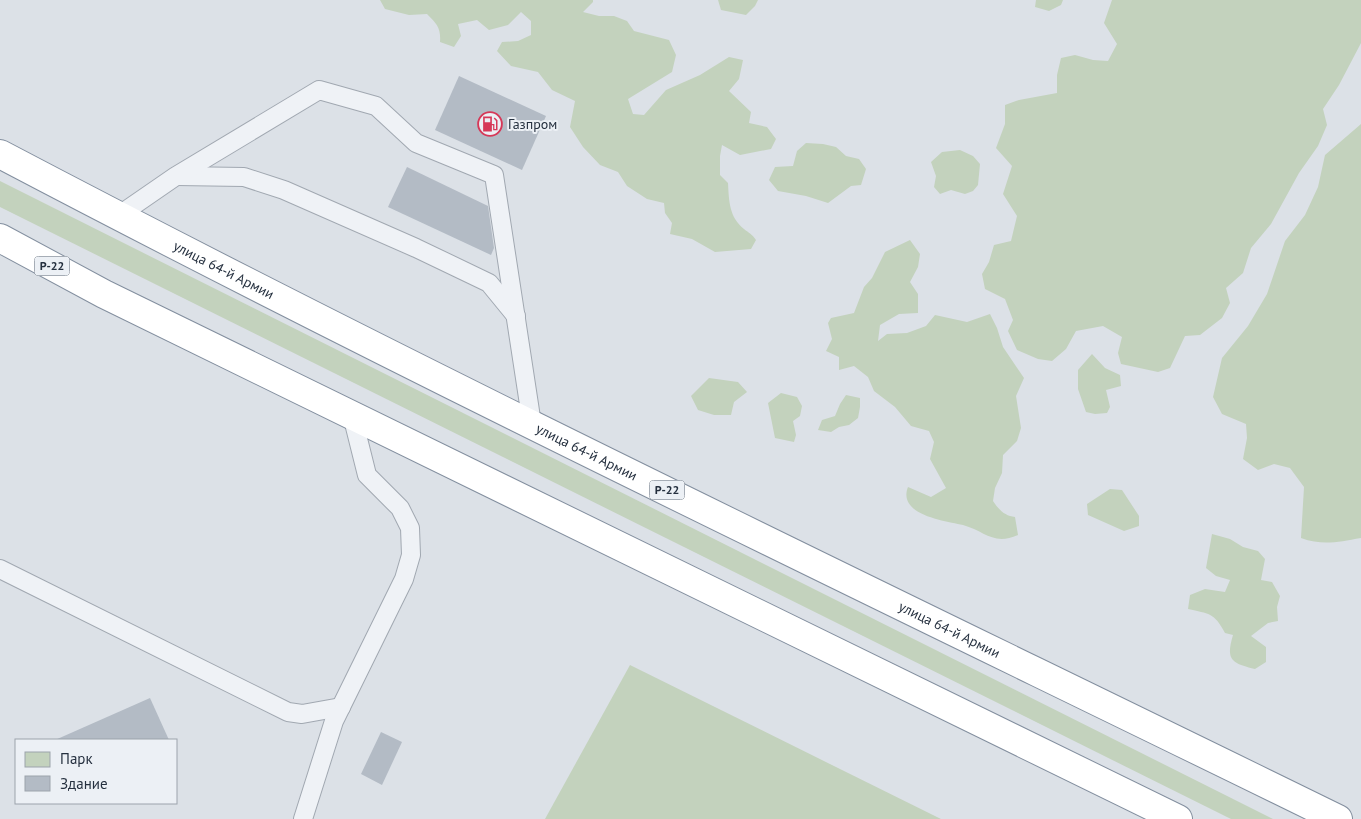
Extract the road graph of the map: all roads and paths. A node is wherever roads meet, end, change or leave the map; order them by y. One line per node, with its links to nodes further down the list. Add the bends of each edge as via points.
1 (0, 154): 3 (highway, улица 64-й Армии / Р-22)
2 (176, 176): 3 (lane); 5 (lane, via 244,177 284,190 488,283); 5 (lane, via 319,90 376,106 416,142 494,175)
3 (118, 216): 7 (highway, улица 64-й Армии / Р-22)
4 (0, 238): 6 (highway, Р-22, via 104,294)
5 (516, 317): 7 (lane)
6 (352, 415): 9 (lane, via 367,475 400,508 410,528 411,554 404,579); 11 (highway, Р-22)
7 (532, 424): 12 (highway, улица 64-й Армии / Р-22)
8 (0, 569): 9 (lane, via 288,712 302,714)
9 (341, 707): 10 (lane)
10 (303, 819)
11 (1178, 819)
12 (1338, 819)

